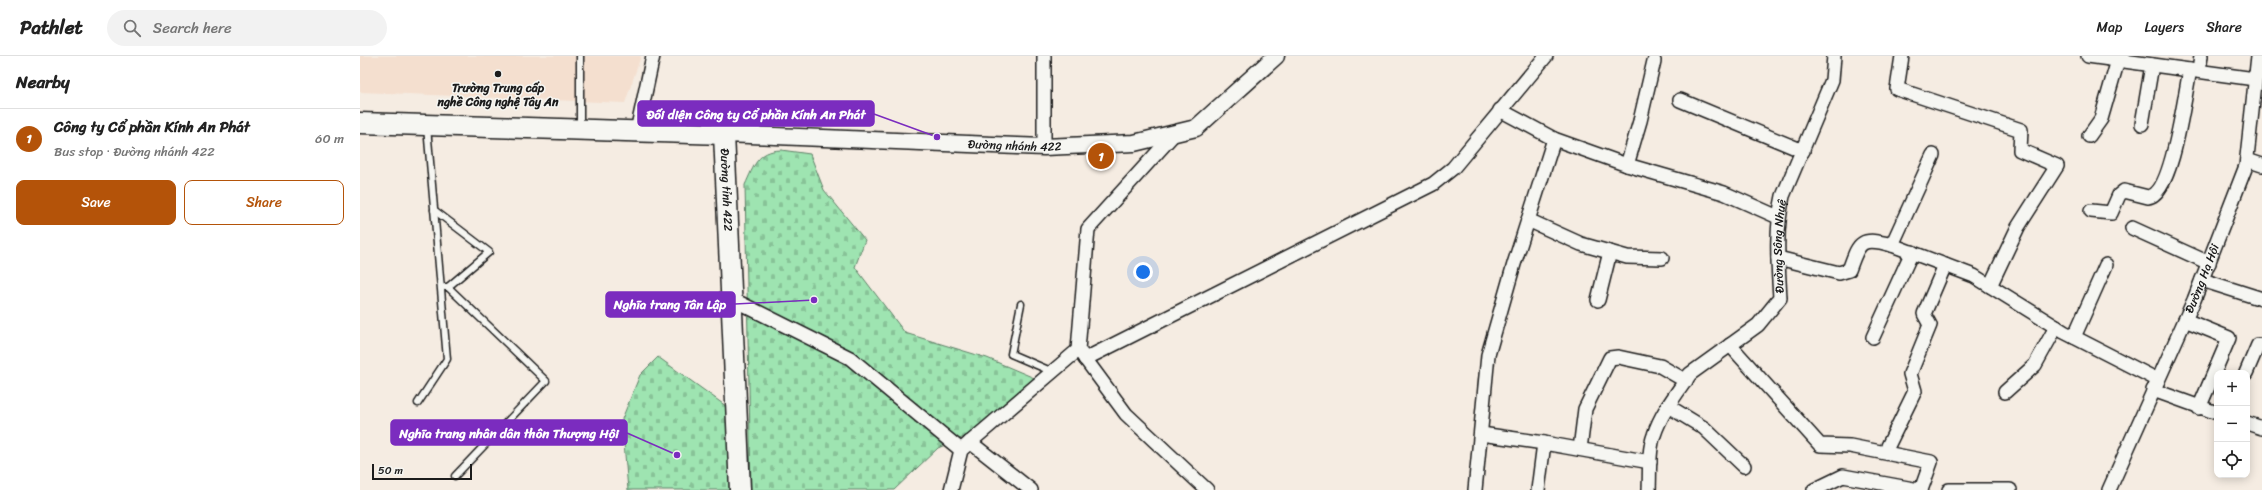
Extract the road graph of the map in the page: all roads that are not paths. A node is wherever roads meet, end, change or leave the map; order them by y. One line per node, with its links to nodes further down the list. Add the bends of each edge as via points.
1 (580, 56): 21 (lane)
2 (653, 56): 22 (street)
3 (1044, 56): 27 (street)
4 (1276, 56): 23 (street, Đường nhánh 422, via 1196,128)
5 (1546, 56): 17 (street)
6 (1834, 56): 28 (street, Đường Sông Nhuệ, via 1832,80)
7 (1902, 56): 47 (street, via 1897,88 2021,130 2020,150 2057,166 2018,227)
8 (2088, 56): 11 (street)
9 (2201, 56): 14 (street)
10 (2258, 56): 15 (street, Đường Hạ Hội)
11 (2118, 60): 13 (street); 25 (street, via 2101,119)
12 (1654, 62): 32 (street)
13 (2152, 65): 14 (street); 19 (street)
14 (2194, 70): 15 (street); 34 (street, via 2172,158 2157,193 2148,197 2124,191 2119,195 2111,213)
15 (2255, 79): 30 (street, Đường Hạ Hội)
16 (1680, 100): 28 (street)
17 (1500, 110): 26 (street); 60 (street, via 1453,168 1433,184)
18 (360, 123): 20 (main road, Đường tỉnh 422)
19 (2142, 124)
20 (426, 125): 21 (main road, Đường tỉnh 422); 33 (lane)
21 (580, 130): 22 (main road, Đường tỉnh 422)
22 (637, 132): 24 (main road, Đường tỉnh 422)
23 (1175, 133): 27 (street, Đường nhánh 422, via 1134,143); 60 (street, via 1088,229)
24 (724, 134): 27 (street, Đường nhánh 422); 51 (main road, Đường tỉnh 422)
25 (2090, 136)
26 (1554, 139): 32 (street); 36 (street)
27 (1044, 148)
28 (1803, 152): 35 (street, Đường Sông Nhuệ, via 1782,196)
29 (1933, 155): 38 (street)
30 (2247, 160): 31 (street); 43 (street, Đường Hạ Hội)
31 (2262, 165)
32 (1627, 166): 35 (street, via 1724,193)
33 (434, 210): 48 (lane); 49 (lane, via 489,252)
34 (2091, 211)
35 (1778, 217): 42 (street, Đường Sông Nhuệ)
36 (1528, 220): 39 (street, via 1581,244); 72 (street, via 1488,355)
37 (2132, 228): 43 (street)
38 (1892, 244): 40 (street); 42 (street, via 1864,242 1857,247 1849,270 1839,273)
39 (1610, 252): 41 (street, via 1627,257); 52 (street)
40 (1912, 252): 44 (street); 56 (street)
41 (1662, 258)
42 (1778, 258): 58 (street, Đường Sông Nhuệ, via 1780,298 1758,325)
43 (2209, 262): 46 (street, Đường Hạ Hội)
44 (1946, 265): 47 (street, via 1974,276); 75 (street, via 1924,314 1930,325 1910,374 1915,391)
45 (2106, 265): 57 (street)
46 (2202, 280): 50 (street); 54 (street, Đường Hạ Hội)
47 (1990, 286): 55 (street)
48 (440, 287): 49 (lane); 66 (lane, via 446,359)
49 (448, 287): 79 (lane, via 546,381)
50 (2262, 298)
51 (732, 299): 74 (street, via 850,358); 80 (main road, Đường tỉnh 422)
52 (1598, 300)
53 (1021, 304): 62 (lane, via 1011,354)
54 (2185, 320): 64 (street, Đường Hạ Hội); 68 (street, via 2229,338)
55 (2056, 327): 57 (street); 65 (street, via 2035,365)
56 (1873, 337)
57 (2074, 337): 64 (street)
58 (1730, 345): 63 (street, Đường Sông Nhuệ, via 1690,374); 88 (street, via 1820,445 1850,446 1930,462)
59 (2258, 345): 61 (street)
60 (1082, 354): 62 (street); 83 (street, via 1126,414)
61 (2247, 370)
62 (1053, 372): 74 (street)
63 (1686, 381): 67 (street, Đường Sông Nhuệ); 76 (street, via 1660,366 1618,356 1610,358 1585,409)
64 (2156, 385): 68 (street); 92 (street, Đường Hạ Hội)
65 (2004, 392)
66 (418, 403)
67 (1668, 406): 77 (street, Đường Sông Nhuệ, via 1653,435); 78 (street, via 1704,428)
68 (2200, 408): 69 (street)
69 (2214, 412)
70 (2250, 424): 71 (street)
71 (2262, 428)
72 (1481, 434): 73 (street); 84 (street)
73 (1544, 443): 76 (street); 85 (street)
74 (966, 446): 81 (street); 82 (street)
75 (1888, 446)
76 (1580, 449): 77 (street)
77 (1650, 462): 86 (street, Đường Sông Nhuệ)
78 (1744, 466)
79 (455, 476)
80 (740, 490)
81 (951, 490)
82 (1031, 490)
83 (1207, 490)
84 (1475, 490)
85 (1538, 490)
86 (1649, 490)
87 (1814, 490): 88 (street, via 1843,476)
88 (1915, 490)
89 (1949, 490): 90 (street)
90 (1990, 490): 91 (street)
91 (2010, 490)
92 (2109, 490)

